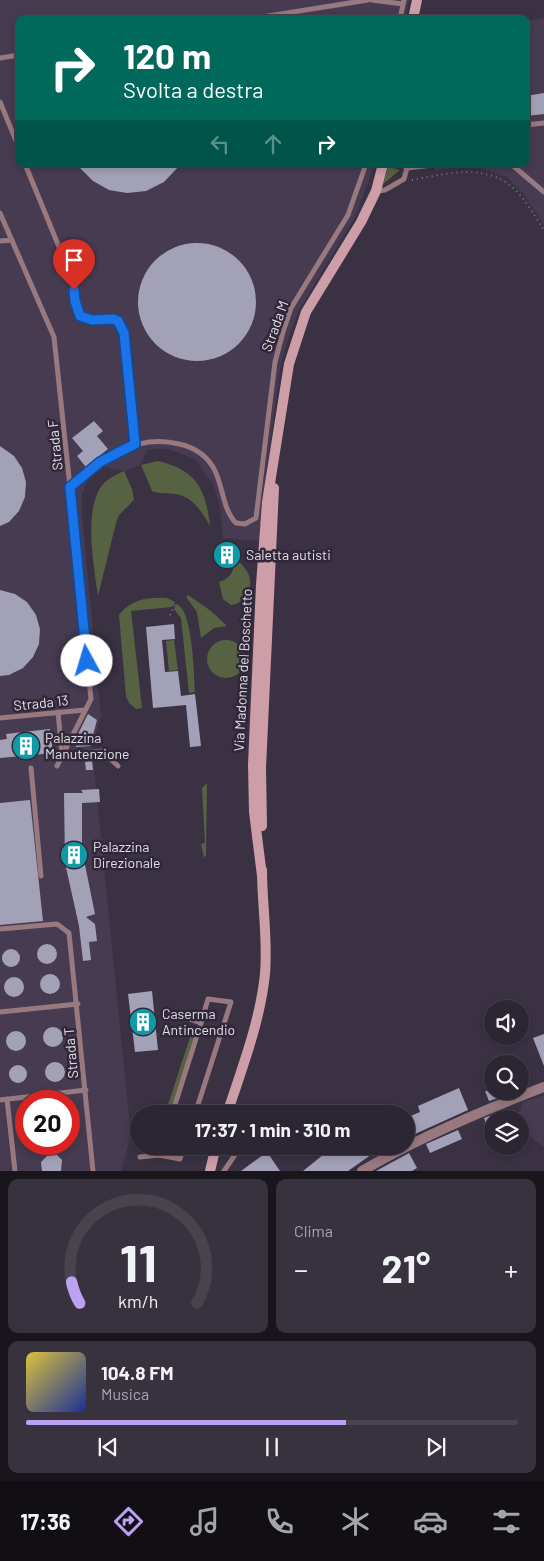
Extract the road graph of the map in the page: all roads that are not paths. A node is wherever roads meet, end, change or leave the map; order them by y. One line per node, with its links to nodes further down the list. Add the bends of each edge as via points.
1 (368, 0): 5 (lane)
2 (372, 0): 4 (lane)
3 (417, 0): 7 (main road)
4 (404, 2): 6 (lane)
5 (274, 15)
6 (401, 15)
7 (414, 15)
8 (15, 56): 9 (lane)
9 (0, 58)
10 (0, 102): 13 (lane)
11 (544, 123): 12 (lane)
12 (530, 125)
13 (15, 138)
14 (26, 167): 25 (lane, via 73,281 80,316 92,320 113,319 122,326)
15 (365, 167): 25 (lane, Strada M, via 348,215 292,308 283,332 275,362 256,518 240,524 233,520 213,467 201,453 168,441)
16 (382, 167): 20 (main road, Via Madonna del Boschetto)
17 (416, 167): 19 (lane)
18 (515, 167): 21 (lane)
19 (408, 168): 20 (lane, via 404,179 385,190)
20 (376, 191): 46 (main road, Via Madonna del Boschetto, via 306,312 289,364 274,466 275,509 261,784 266,956 263,991)
21 (544, 192)
22 (0, 213): 23 (lane, Strada F)
23 (12, 240): 24 (lane); 26 (lane, Strada F, via 54,337)
24 (0, 242)
25 (135, 444): 26 (lane, via 100,462)
26 (70, 487): 27 (lane, Strada F, via 91,699)
27 (85, 710): 28 (lane, Strada 13); 30 (lane, Strada F)
28 (58, 712): 29 (lane, Strada 13); 30 (lane)
29 (0, 718)
30 (62, 755): 31 (lane, Strada F); 32 (lane, via 102,751)
31 (57, 766)
32 (118, 766)
33 (30, 768): 34 (lane)
34 (41, 876)
35 (0, 929): 36 (lane, Strada T, via 57,924 69,933)
36 (78, 1004): 37 (lane); 41 (lane, Strada T)
37 (0, 1012)
38 (184, 1017): 39 (lane)
39 (201, 1023): 44 (lane); 45 (lane, via 208,1000 231,1002)
40 (544, 1087): 56 (street, via 484,1110)
41 (86, 1090): 42 (lane); 53 (lane, Strada T)
42 (7, 1099): 43 (lane); 52 (lane)
43 (0, 1100)
44 (175, 1105)
45 (198, 1105)
46 (232, 1105)
47 (181, 1155): 51 (lane, via 180,1159)
48 (214, 1155): 54 (main road)
49 (235, 1155): 55 (lane)
50 (140, 1156): 51 (lane)
51 (159, 1156)
52 (15, 1171)
53 (93, 1171)
54 (210, 1171)
55 (224, 1171)
56 (362, 1171)

